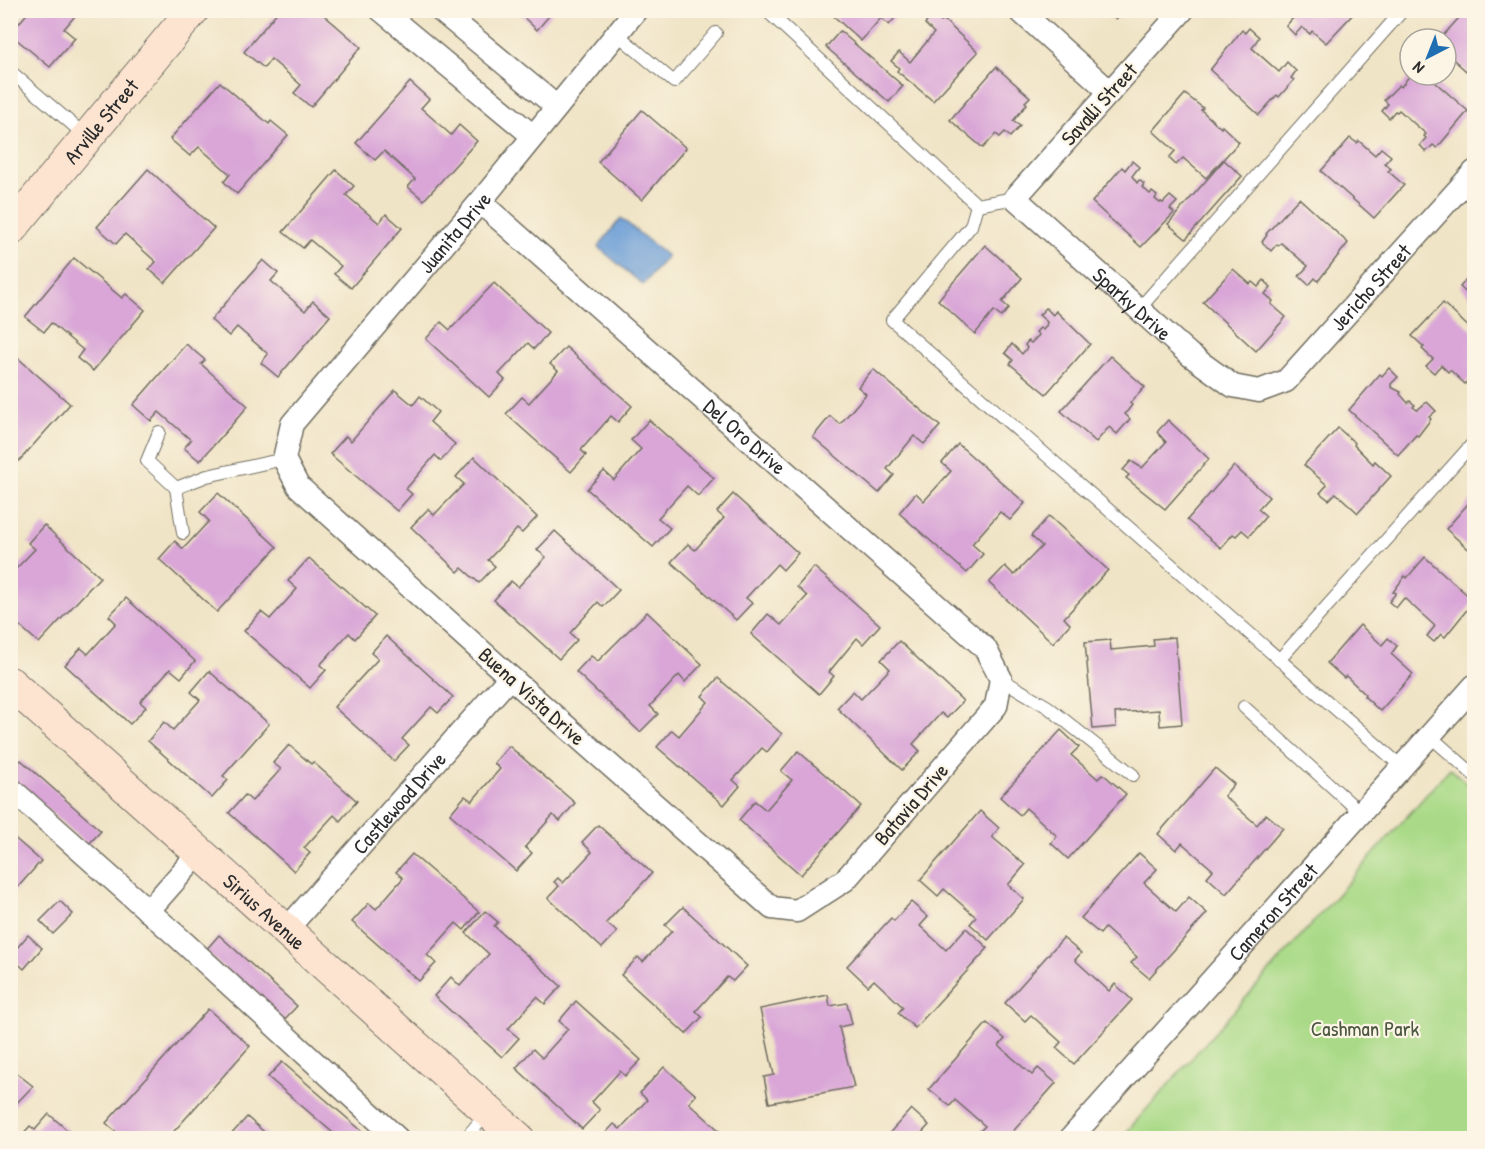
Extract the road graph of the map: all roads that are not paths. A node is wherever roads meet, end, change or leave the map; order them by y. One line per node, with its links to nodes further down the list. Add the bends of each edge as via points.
1 (193, 10): 15 (street, Arville Street)
2 (381, 10): 14 (street)
3 (440, 10): 13 (street)
4 (636, 10): 10 (street, Juanita Drive)
5 (766, 10): 19 (lane)
6 (1019, 10): 12 (street)
7 (1183, 10): 12 (street, Savalli Street)
8 (1403, 10): 21 (lane)
9 (716, 33): 10 (lane, via 674,82)
10 (617, 34): 13 (street, Juanita Drive)
11 (10, 71): 15 (lane)
12 (1110, 92): 17 (street, Savalli Street)
13 (557, 107): 14 (street, Juanita Drive)
14 (533, 136): 18 (street, Juanita Drive)
15 (88, 138): 20 (street, Arville Street)
16 (1474, 172): 22 (street, Jericho Street, via 1286,381)
17 (1015, 198): 19 (lane); 21 (street, Sparky Drive)
18 (480, 202): 25 (street, Juanita Drive, via 292,424); 30 (street, Del Oro Drive, via 985,648)
19 (977, 205): 28 (lane, via 971,226 892,320)
20 (10, 230)
21 (1139, 309): 22 (street, Sparky Drive, via 1190,355 1233,386)
22 (1259, 391)
23 (159, 432): 26 (lane, via 147,461)
24 (1474, 442): 28 (lane)
25 (284, 459): 26 (lane, via 207,476); 29 (street, Buena Vista Drive, via 298,486)
26 (176, 488): 27 (lane)
27 (183, 533)
28 (1279, 660): 35 (lane)
29 (510, 677): 42 (street, Buena Vista Drive, via 772,908); 43 (street, Castlewood Drive)
30 (1001, 679): 36 (lane, via 1048,707); 42 (street, Batavia Drive, via 996,706 845,880)
31 (10, 683): 40 (street, Sirius Avenue)
32 (1474, 686): 34 (street, Cameron Street)
33 (1244, 707): 39 (lane)
34 (1430, 736): 35 (street, Cameron Street); 37 (lane)
35 (1402, 767): 39 (street, Cameron Street)
36 (1133, 775)
37 (1474, 775)
38 (10, 788): 41 (street)
39 (1361, 813): 48 (street, Cameron Street)
40 (199, 853): 41 (street); 43 (street, Sirius Avenue)
41 (148, 911): 45 (street)
42 (797, 911)
43 (286, 930): 44 (street, Sirius Avenue)
44 (488, 1112): 46 (lane); 47 (street, Sirius Avenue)
45 (397, 1138)
46 (466, 1138)
47 (518, 1138)
48 (1071, 1138)

